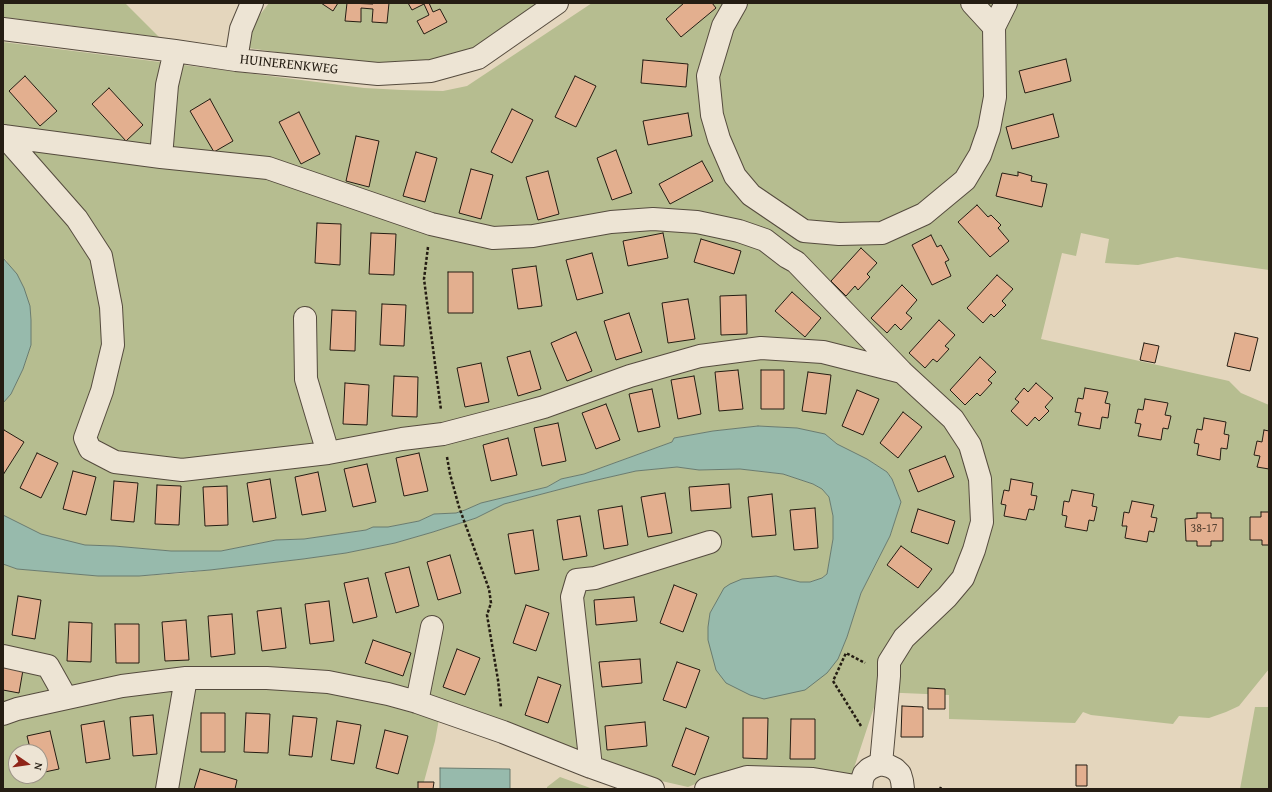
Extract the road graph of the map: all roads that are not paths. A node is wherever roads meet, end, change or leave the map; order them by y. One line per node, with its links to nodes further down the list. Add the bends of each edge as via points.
1 (252, 3): 9 (street, via 241,29)
2 (557, 3): 9 (street, HUINERENKWEG, via 478,58 431,71 378,74)
3 (736, 3): 12 (street, via 723,26 708,76 712,115 719,139 735,176 751,194)
4 (972, 3): 6 (street)
5 (1006, 3): 6 (street)
6 (994, 27): 12 (street, via 994,97 989,129 980,155 964,180 924,214 882,233 839,234)
7 (3, 29): 8 (street, HUINERENKWEG)
8 (175, 51): 9 (street, HUINERENKWEG); 11 (street, via 167,85)
9 (236, 60)
10 (3, 136): 11 (street); 16 (street, via 77,219 101,256 111,307 114,345 102,392 85,438 90,449 115,462 182,470)
11 (162, 157): 13 (street, via 268,168 431,224 493,238 533,236 611,222 654,219 697,222 739,231 765,240)
12 (804, 231): 13 (street)
13 (787, 257): 15 (street, via 796,262)
14 (304, 318): 16 (street, via 306,379)
15 (902, 372): 16 (street, via 823,352 761,348 700,356 630,376 544,407 443,434); 24 (street, via 953,419 970,445 980,479 982,522 963,578 904,638 890,662)
16 (328, 452)
17 (710, 542): 25 (street, via 595,578 577,580 572,597)
18 (432, 627): 22 (street)
19 (3, 656): 21 (street, via 48,666)
20 (186, 678): 21 (street, via 122,686); 22 (street, via 268,678 328,682); 27 (street)
21 (66, 698): 23 (street)
22 (417, 702): 25 (street)
23 (3, 714)
24 (881, 764): 26 (street, via 864,774); 30 (street, via 895,769 900,774)
25 (591, 767): 28 (street)
26 (861, 788): 29 (street, via 813,779 747,777)
27 (166, 789)
28 (653, 789)
29 (706, 789)
30 (902, 789)

